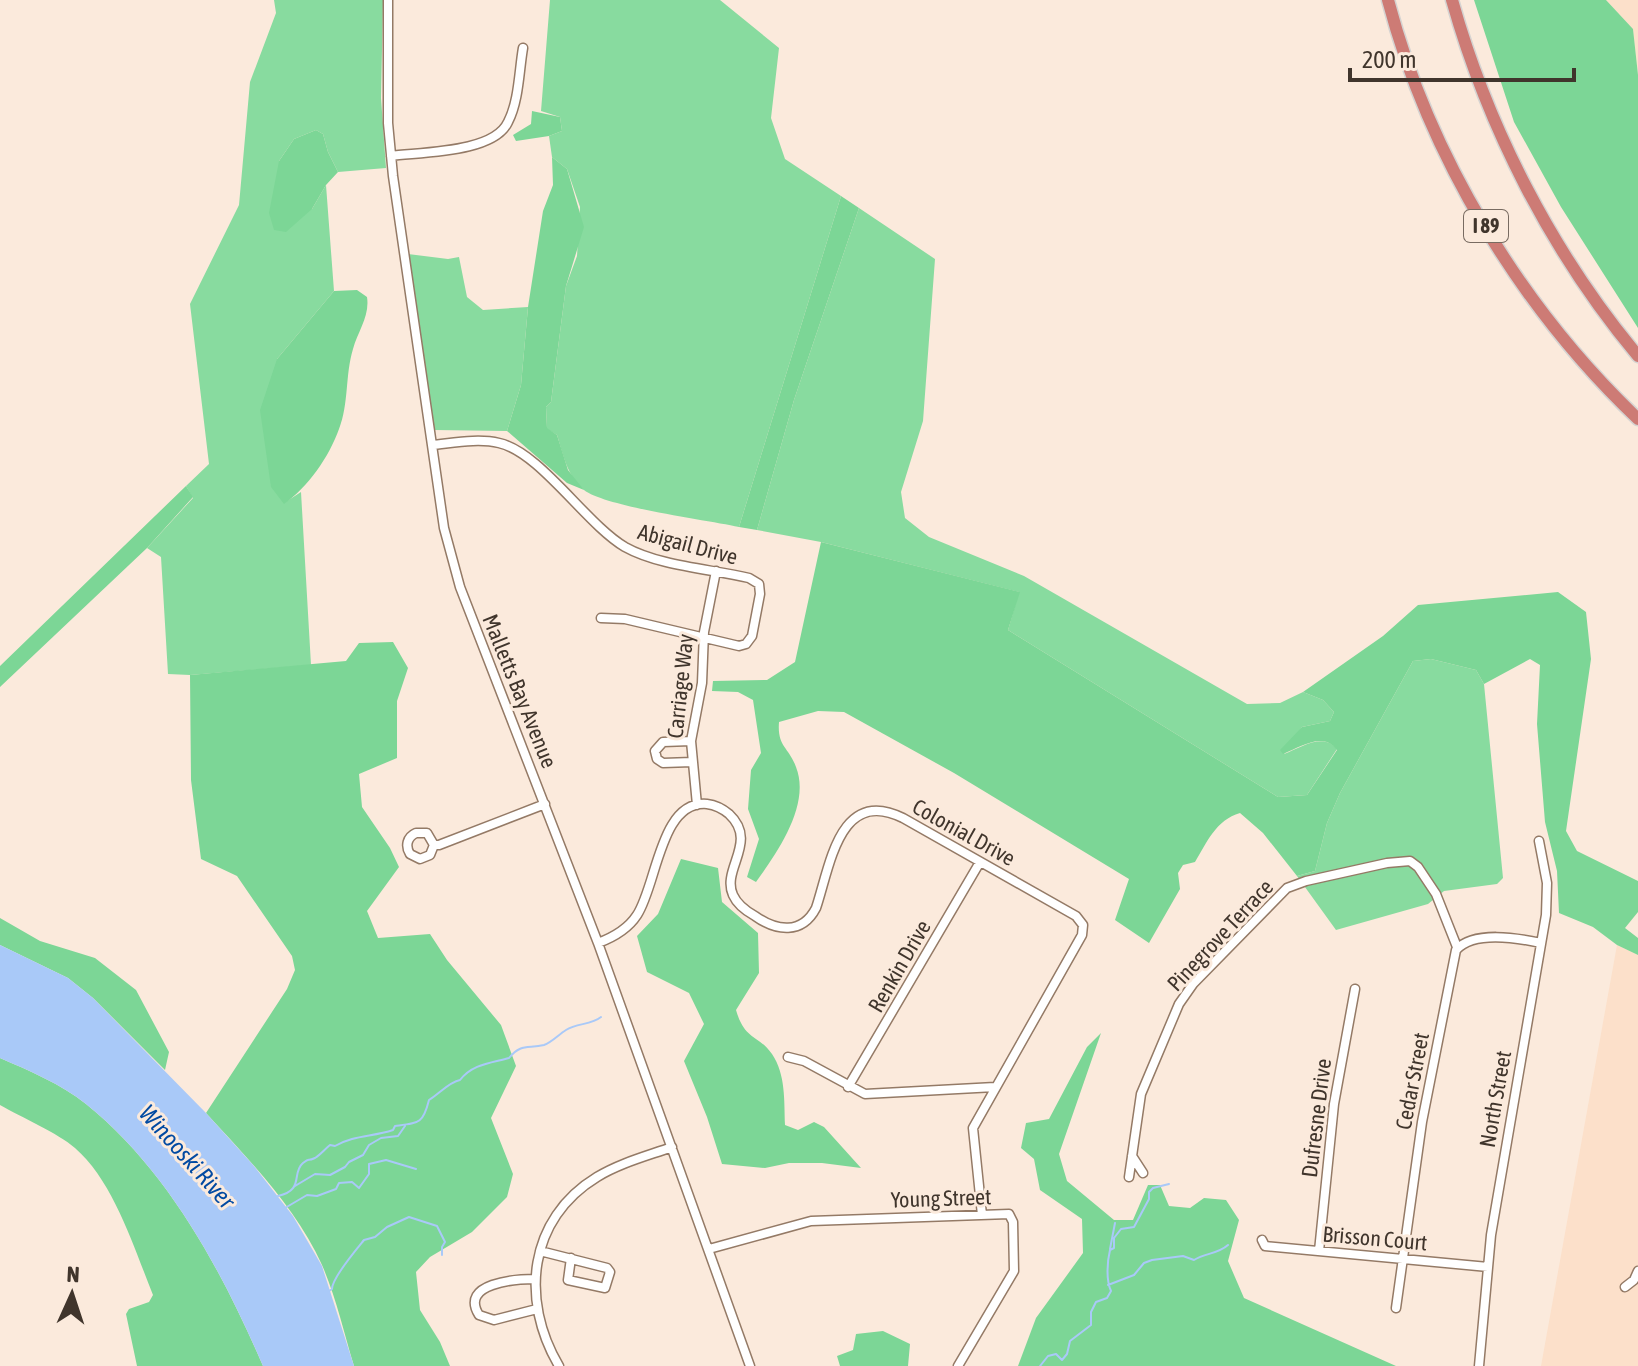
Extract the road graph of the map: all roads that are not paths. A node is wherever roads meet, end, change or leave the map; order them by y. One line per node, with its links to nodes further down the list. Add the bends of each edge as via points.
1 (388, 0): 5 (street, Malletts Bay Avenue)
2 (1388, 0): 7 (highway, I 89, via 1421,98 1496,243 1575,352)
3 (1452, 0): 6 (highway, I 89, via 1485,97 1523,180 1580,277)
4 (523, 48): 5 (street, via 512,113 502,133 478,145)
5 (391, 156): 8 (street, Malletts Bay Avenue)
6 (1638, 356)
7 (1638, 419)
8 (432, 445): 9 (street, Abigail Drive, via 507,445 618,543 643,555); 14 (street, Malletts Bay Avenue, via 451,559)
9 (716, 571): 11 (street, Carriage Way); 11 (street, Abigail Drive, via 759,584 752,636 735,646)
10 (601, 618): 11 (street, Abigail Drive)
11 (703, 637): 12 (street, Carriage Way, via 702,683)
12 (691, 741): 13 (street, Carriage Way); 13 (street, via 663,742 655,751 663,763)
13 (692, 762): 15 (street, Carriage Way)
14 (545, 804): 17 (street); 19 (street, Malletts Bay Avenue)
15 (697, 805): 18 (street, Colonial Drive, via 715,806 735,821 741,844 732,893 746,910 778,929 796,927 813,913 838,837 847,824 866,813 898,816); 19 (street, via 681,812 671,826 634,919)
16 (1539, 841): 20 (street, North Street, via 1548,893)
17 (434, 845)
18 (980, 862): 24 (street, Renkin Drive); 25 (street, Colonial Drive, via 1076,916 1083,928)
19 (598, 943): 26 (street, Malletts Bay Avenue)
20 (1541, 943): 21 (street, via 1499,937); 37 (street, North Street)
21 (1457, 947): 27 (street, Pinegrove Terrace, via 1436,894 1410,861 1287,888 1179,1004 1141,1094); 36 (street, Cedar Street, via 1422,1122)
22 (1355, 989): 34 (street, Dufresne Drive, via 1334,1104)
23 (788, 1057): 24 (street)
24 (848, 1087): 25 (street, via 865,1094)
25 (995, 1087): 30 (street, Colonial Drive, via 972,1133)
26 (672, 1147): 32 (street, Malletts Bay Avenue); 33 (street, via 612,1169 582,1187 559,1213)
27 (1132, 1156): 28 (street); 29 (street, Pinegrove Terrace)
28 (1143, 1173)
29 (1129, 1177)
30 (982, 1215): 32 (street, Young Street, via 811,1221); 45 (street, Young Street, via 1011,1216 1016,1267)
31 (1262, 1240): 34 (street, Brisson Court, via 1265,1246)
32 (709, 1249): 44 (street, Malletts Bay Avenue)
33 (540, 1251): 35 (street); 39 (street)
34 (1319, 1251): 36 (street, Brisson Court)
35 (571, 1258): 35 (street, via 608,1268 605,1288 568,1280)
36 (1402, 1259): 37 (street, Brisson Court); 41 (street, Cedar Street)
37 (1488, 1267): 46 (street, North Street)
38 (1638, 1271): 40 (street)
39 (535, 1279): 42 (street); 42 (street, via 485,1287 474,1303 479,1315 491,1320)
40 (1625, 1287)
41 (1396, 1308)
42 (537, 1309): 43 (street)
43 (559, 1366)
44 (750, 1366)
45 (958, 1366)
46 (1479, 1366)

